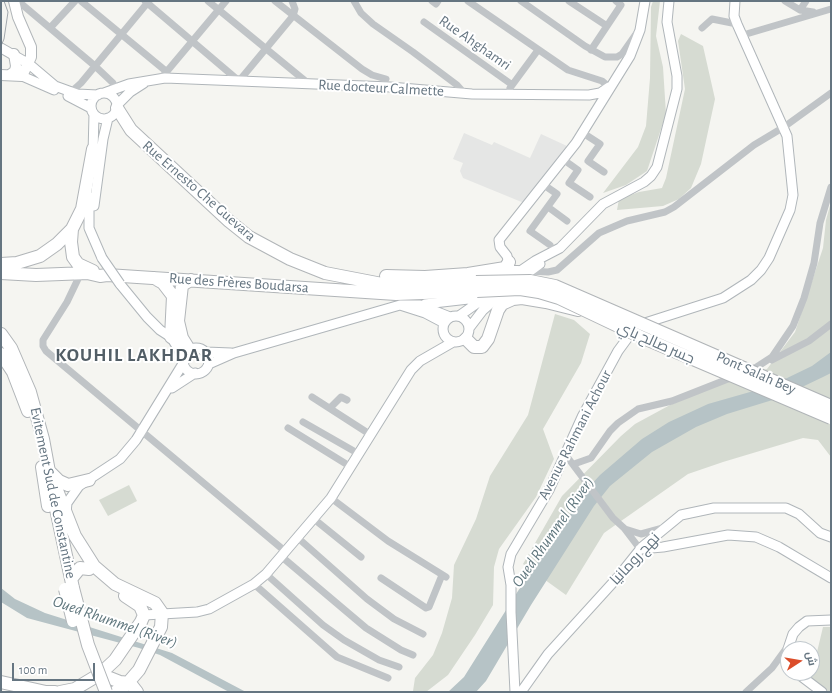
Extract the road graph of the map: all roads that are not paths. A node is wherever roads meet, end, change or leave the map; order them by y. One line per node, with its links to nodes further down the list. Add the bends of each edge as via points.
1 (14, 1): 41 (main road, via 31,46)
2 (18, 1): 31 (street)
3 (75, 1): 31 (street)
4 (81, 1): 33 (street)
5 (208, 1): 22 (street)
6 (226, 1): 22 (street)
7 (275, 1): 26 (street)
8 (292, 1): 26 (street, via 295,10)
9 (354, 1): 54 (street, via 361,13 373,24 457,85)
10 (432, 1): 11 (street, via 436,4)
11 (438, 1)
12 (468, 1): 38 (street)
13 (521, 1): 39 (street)
14 (569, 1): 29 (street)
15 (616, 1): 29 (street, via 621,5)
16 (645, 1): 30 (main road)
17 (669, 1): 74 (main road, via 667,22 677,89 657,167 644,182 615,196 598,209)
18 (735, 1): 28 (main road, Avenue Rahmani Achour, via 734,16)
19 (785, 1): 23 (street)
20 (806, 1): 23 (street)
21 (147, 2): 33 (street); 35 (street)
22 (219, 10): 35 (street); 37 (street)
23 (800, 10): 25 (street)
24 (831, 10): 25 (street)
25 (815, 13): 34 (street)
26 (293, 16): 37 (street); 47 (street, via 362,70)
27 (424, 22): 50 (street, Rue Ahghamri)
28 (738, 24): 32 (street, via 712,19); 34 (main road, Avenue Rahmani Achour)
29 (607, 26): 39 (street)
30 (641, 26): 39 (street, via 617,57 605,57); 51 (main road, via 630,56)
31 (50, 28): 42 (street)
32 (702, 28)
33 (121, 34): 42 (street); 44 (street)
34 (742, 35): 61 (main road, Avenue Rahmani Achour)
35 (193, 41): 44 (street); 48 (street)
36 (1, 48): 40 (main road)
37 (266, 48): 48 (street); 49 (street)
38 (538, 50): 50 (street); 51 (street, via 574,73 602,81)
39 (591, 50)
40 (14, 54): 41 (main road); 43 (main road, via 15,71)
41 (29, 64): 45 (main road); 53 (main road, via 46,80)
42 (95, 66): 52 (street); 53 (street)
43 (6, 75): 45 (main road)
44 (164, 75): 46 (main road, Rue docteur Calmette); 48 (main road, Rue docteur Calmette)
45 (22, 76): 59 (main road)
46 (150, 79): 52 (main road, Rue docteur Calmette); 58 (main road, Rue docteur Calmette, via 130,92)
47 (386, 79)
48 (239, 81): 49 (main road, Rue docteur Calmette)
49 (309, 84): 54 (main road, Rue docteur Calmette)
50 (511, 84): 57 (street)
51 (609, 87): 57 (main road, Rue docteur Calmette, via 600,93 590,95); 62 (main road)
52 (115, 88): 56 (main road, Rue docteur Calmette)
53 (71, 92): 56 (main road, via 82,95)
54 (464, 93): 57 (main road, Rue docteur Calmette)
55 (831, 93): 61 (street)
56 (101, 94): 58 (main road, via 112,95); 59 (main road, via 93,99)
57 (509, 94)
58 (117, 106): 60 (main road, via 115,114); 80 (highway, Rue Ernesto Che Guevara, via 131,130 244,233 290,259)
59 (93, 111): 60 (main road, via 99,118); 63 (main road)
60 (108, 118): 72 (main road, via 93,211)
61 (784, 127): 77 (street, via 754,145 674,208 622,223 599,233 557,270); 118 (main road, Avenue Rahmani Achour, via 789,146 793,195 790,210 765,264 750,280 727,296 653,320 635,330 618,351)
62 (583, 133): 64 (main road); 65 (street, via 600,144 588,161)
63 (93, 149): 71 (highway, via 82,209); 72 (main road, via 88,217)
64 (564, 160): 66 (main road); 68 (street, via 578,170 569,183)
65 (604, 172)
66 (544, 185): 69 (street, via 557,194); 76 (main road, via 499,240)
67 (831, 187): 105 (street, via 820,223 814,263 804,298 793,326 772,357)
68 (590, 197)
69 (548, 206): 70 (street); 73 (street, via 530,231)
70 (567, 221)
71 (72, 230): 75 (highway, via 40,256 17,263); 79 (highway, via 71,253 75,261 84,268)
72 (92, 238): 91 (main road, bridge, via 120,284)
73 (550, 245)
74 (560, 248): 76 (main road); 77 (main road)
75 (1, 264)
76 (512, 269): 77 (street); 80 (highway, via 425,277); 85 (main road, via 503,284)
77 (531, 271): 93 (main road, via 500,294)
78 (1, 273): 79 (highway, Rue des Frères Boudarsa)
79 (103, 275): 81 (highway, Rue des Frères Boudarsa); 82 (highway)
80 (339, 276): 85 (highway, via 382,284)
81 (153, 278): 83 (highway, Rue des Frères Boudarsa); 88 (highway, via 163,282 170,291 174,303)
82 (78, 279): 84 (highway); 115 (street, via 43,340 43,346)
83 (191, 280): 85 (highway, Rue des Frères Boudarsa, via 396,294); 102 (highway, via 182,285 178,321)
84 (1, 281)
85 (483, 291): 86 (main road); 89 (highway, جسر صالح باي, bridge, via 539,292 573,303); 90 (main road); 110 (highway, Pont Salah Bey, bridge, via 530,281 555,286)
86 (420, 304): 87 (main road); 90 (main road)
87 (400, 305): 90 (main road); 100 (main road)
88 (173, 312): 91 (main road, via 166,321); 96 (highway)
89 (595, 315): 97 (highway, bridge, via 522,298 506,302 498,310 485,345 476,348); 112 (highway, جسر صالح باي, bridge)
90 (451, 319): 93 (main road, via 466,320); 95 (main road)
91 (154, 324): 96 (main road)
92 (831, 324): 105 (street, via 809,341)
93 (470, 327): 97 (main road)
94 (1, 334): 121 (highway, Evitement Sud de Constantine, via 11,348 30,392 44,439)
95 (444, 334): 98 (main road); 103 (main road)
96 (171, 337): 102 (main road)
97 (466, 339): 98 (main road)
98 (453, 342): 103 (main road)
99 (206, 352): 100 (main road); 102 (main road, via 199,348); 104 (main road)
100 (234, 353): 104 (main road)
101 (1, 354): 138 (highway, Evitement Sud de Constantine, via 20,389 34,433)
102 (187, 354): 106 (main road, via 187,369); 107 (main road)
103 (430, 355): 116 (main road, via 411,370)
104 (209, 364): 106 (main road, via 203,371)
105 (763, 364): 119 (street, via 672,401 638,409 614,427 591,458)
106 (195, 373): 107 (main road)
107 (166, 393): 115 (main road)
108 (312, 397): 111 (street)
109 (347, 400): 111 (street, via 341,397)
110 (831, 406)
111 (330, 408): 116 (street)
112 (831, 418)
113 (303, 422): 117 (street)
114 (288, 428): 120 (street)
115 (143, 431): 122 (main road, via 124,456); 131 (street)
116 (372, 435): 117 (main road)
117 (359, 454): 120 (main road)
118 (565, 454): 119 (street); 161 (main road, Avenue Rahmani Achour, via 549,490 511,554 508,568 511,585)
119 (574, 464): 127 (street, via 613,518)
120 (351, 467): 123 (main road)
121 (49, 470): 122 (highway, via 59,481 68,485); 124 (highway); 138 (highway, Evitement Sud de Constantine)
122 (88, 480): 124 (main road, via 72,495 67,503)
123 (331, 498): 125 (main road); 135 (street, via 388,541 444,576 429,607 426,608)
124 (66, 513): 133 (highway, via 72,538); 139 (highway, via 79,544 99,571 122,588 155,603)
125 (314, 519): 129 (main road); 132 (street)
126 (665, 527): 127 (street, via 641,534); 128 (main road, نهج رومانيا, via 681,515 699,510 776,507 796,512 820,533); 130 (main road, نهج رومانيا)
127 (624, 528): 130 (street)
128 (831, 537)
129 (298, 538): 131 (main road); 142 (street, via 367,599 394,619)
130 (640, 549): 136 (main road, via 728,535 756,537 779,547); 162 (main road, نهج رومانيا, via 548,654)
131 (284, 554): 134 (main road); 144 (street, via 366,628)
132 (361, 557)
133 (89, 569): 138 (highway, via 80,568); 140 (highway, via 105,584 140,606)
134 (266, 574): 137 (main road); 147 (street, via 338,637 379,660)
135 (381, 578)
136 (831, 578)
137 (254, 584): 139 (main road, via 197,612); 149 (street, via 337,656)
138 (70, 585): 155 (highway, bridge, via 90,651); 159 (highway, bridge, via 81,647)
139 (162, 613): 140 (main road); 152 (highway, via 161,627 139,670)
140 (142, 619): 145 (highway)
141 (831, 620): 143 (main road, via 807,621 798,627)
142 (424, 634)
143 (791, 641)
144 (413, 655)
145 (115, 660): 148 (highway); 155 (highway)
146 (780, 660): 163 (street)
147 (399, 667)
148 (100, 674): 153 (highway); 155 (highway)
149 (388, 678)
150 (808, 681): 164 (main road)
151 (1, 682): 157 (highway)
152 (128, 683): 155 (highway); 160 (highway)
153 (88, 687): 158 (highway)
154 (1, 688): 156 (highway)
155 (114, 689)
156 (18, 692)
157 (55, 692)
158 (60, 692)
159 (98, 692)
160 (136, 692)
161 (515, 692)
162 (521, 692)
163 (746, 692)
164 (822, 692)

